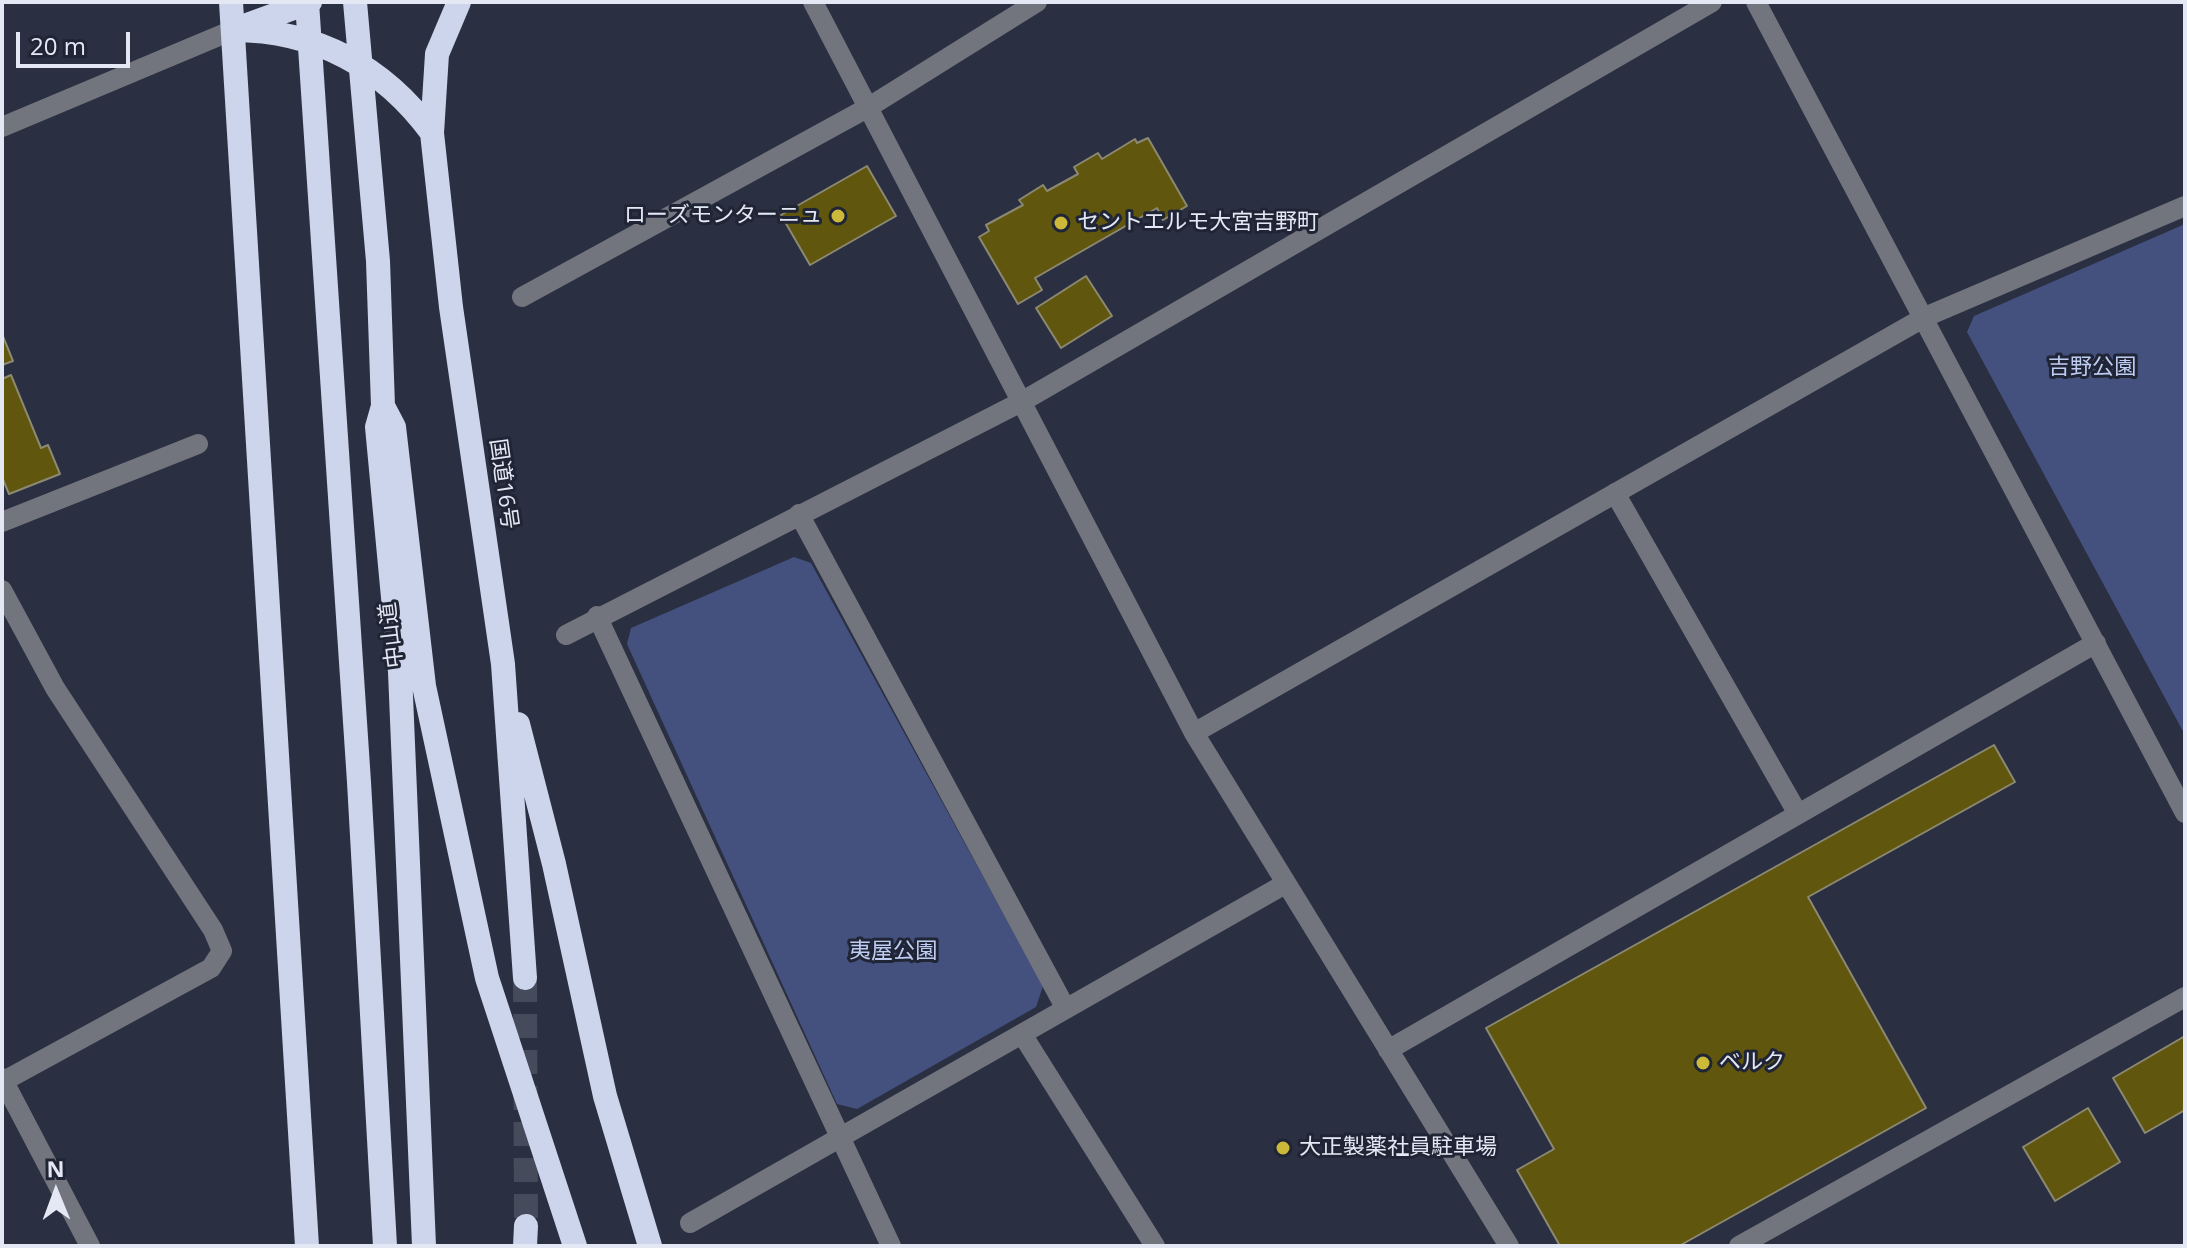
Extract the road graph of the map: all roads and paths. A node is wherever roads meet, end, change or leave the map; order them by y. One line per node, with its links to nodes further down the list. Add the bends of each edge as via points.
1 (231, 2): 10 (highway)
2 (272, 2): 10 (highway)
3 (309, 2): 10 (highway); 43 (highway)
4 (355, 2): 18 (highway, 中山道, via 378,261)
5 (459, 2): 13 (highway, 国道16号, via 437,54)
6 (813, 2): 11 (street)
7 (1037, 2): 11 (street)
8 (1712, 2): 17 (street)
9 (1756, 2): 16 (street)
10 (233, 30): 12 (street); 13 (highway, via 268,30 366,65 398,91); 42 (highway)
11 (869, 107): 15 (street); 17 (street)
12 (2, 127)
13 (432, 133): 27 (highway, 国道16号, via 451,307)
14 (2185, 206): 16 (street)
15 (522, 297)
16 (1925, 317): 20 (street); 26 (street)
17 (1023, 401): 21 (street); 28 (street)
18 (383, 406): 44 (highway, via 377,427 400,672); 45 (highway, 中山道, via 394,427 424,686 487,978)
19 (198, 444): 22 (street)
20 (1615, 493): 28 (street); 30 (street)
21 (799, 514): 24 (street); 34 (street)
22 (2, 522)
23 (2, 590): 37 (street, via 55,688 222,951 211,968)
24 (597, 616): 25 (street); 38 (street)
25 (566, 635)
26 (2096, 643): 29 (street); 30 (street)
27 (503, 664): 32 (highway, 国道16号); 46 (highway, via 605,1096)
28 (1194, 733): 31 (street)
29 (2185, 813)
30 (1798, 814): 36 (street)
31 (1285, 884): 34 (street); 36 (street)
32 (525, 978)
33 (2185, 997): 40 (street)
34 (1066, 1009): 35 (street)
35 (1022, 1034): 38 (street); 48 (street)
36 (1388, 1050): 49 (street)
37 (2, 1080): 41 (street)
38 (841, 1137): 39 (street); 47 (street)
39 (690, 1223)
40 (1744, 1245)
41 (90, 1246)
42 (307, 1246)
43 (385, 1246)
44 (424, 1246)
45 (575, 1246)
46 (650, 1246)
47 (891, 1246)
48 (1155, 1246)
49 (1509, 1246)

